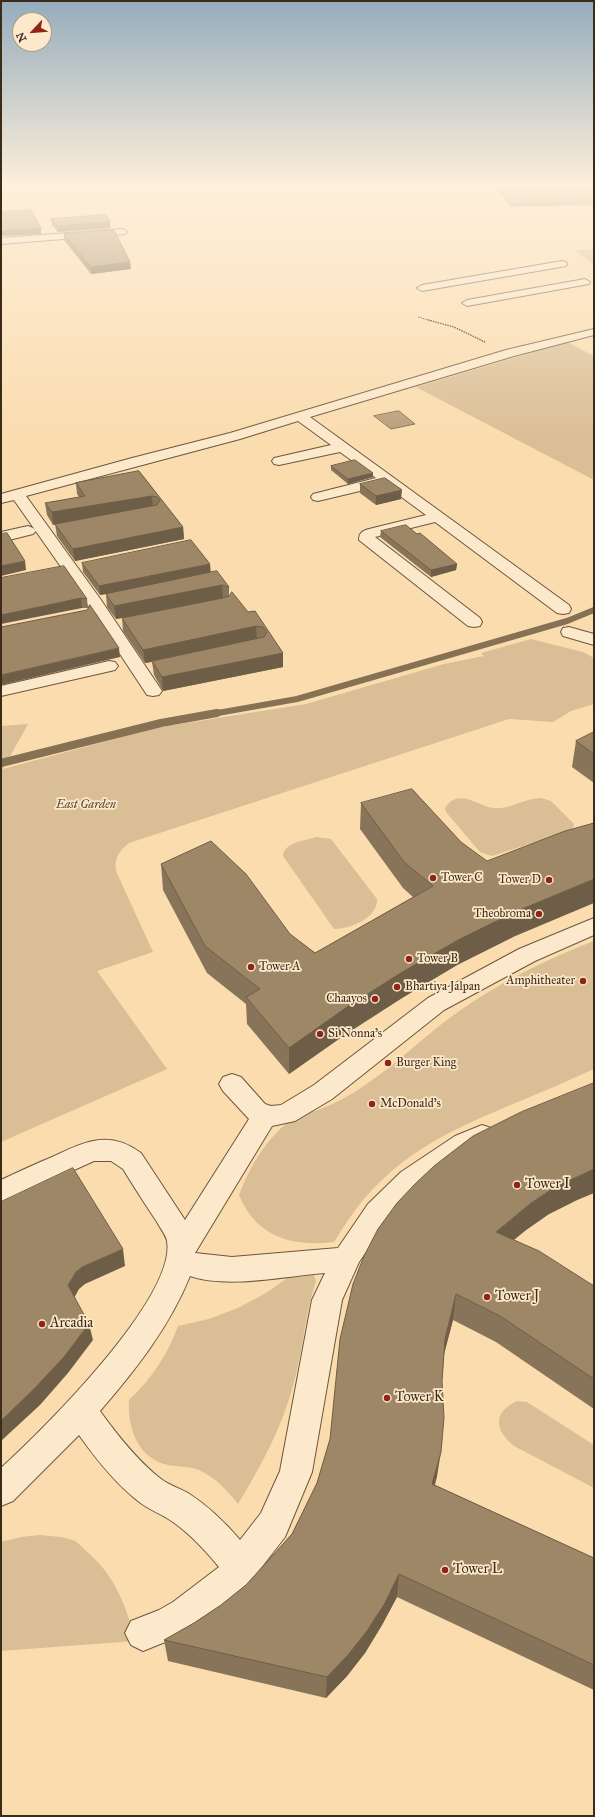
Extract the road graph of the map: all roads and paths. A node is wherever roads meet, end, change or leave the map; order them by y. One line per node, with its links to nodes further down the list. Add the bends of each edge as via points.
1 (555, 270): 4 (street)
2 (570, 270): 3 (street)
3 (585, 282): 5 (street); 6 (street)
4 (422, 288)
5 (594, 289)
6 (468, 304)
7 (418, 317): 9 (path, via 454,327)
8 (594, 332): 9 (street)
9 (510, 354): 10 (street)
10 (300, 416): 11 (street); 16 (street, via 236,436 137,460)
11 (342, 447): 12 (street); 13 (street)
12 (279, 461)
13 (387, 480): 15 (street); 18 (street)
14 (101, 485): 16 (street)
15 (318, 497)
16 (21, 498): 17 (street); 27 (street, via 52,531 102,602 147,670)
17 (1, 499)
18 (437, 517): 21 (street); 22 (street, via 374,532 368,535 367,540)
19 (28, 531): 20 (street)
20 (1, 537)
21 (563, 609)
22 (474, 622)
23 (569, 632): 24 (street)
24 (594, 640)
25 (109, 666): 26 (street)
26 (1, 691)
27 (153, 691)
28 (594, 926): 30 (street, via 481,978 436,1004 323,1092 286,1114)
29 (232, 1084): 30 (street, via 256,1111)
30 (265, 1115): 33 (street)
31 (506, 1124): 34 (street, via 464,1143 411,1180 378,1212)
32 (1, 1192): 33 (street, via 90,1151 114,1150 132,1161 181,1237)
33 (181, 1255): 34 (street, via 196,1267 217,1270); 35 (street, via 176,1274 155,1313 129,1352)
34 (346, 1260): 37 (street, via 327,1300 296,1472 273,1525)
35 (82, 1411): 36 (street, via 37,1458); 37 (street, via 100,1439 123,1466 151,1491 197,1520)
36 (1, 1490)
37 (241, 1566): 38 (street, via 231,1579 185,1614)
38 (143, 1632)

